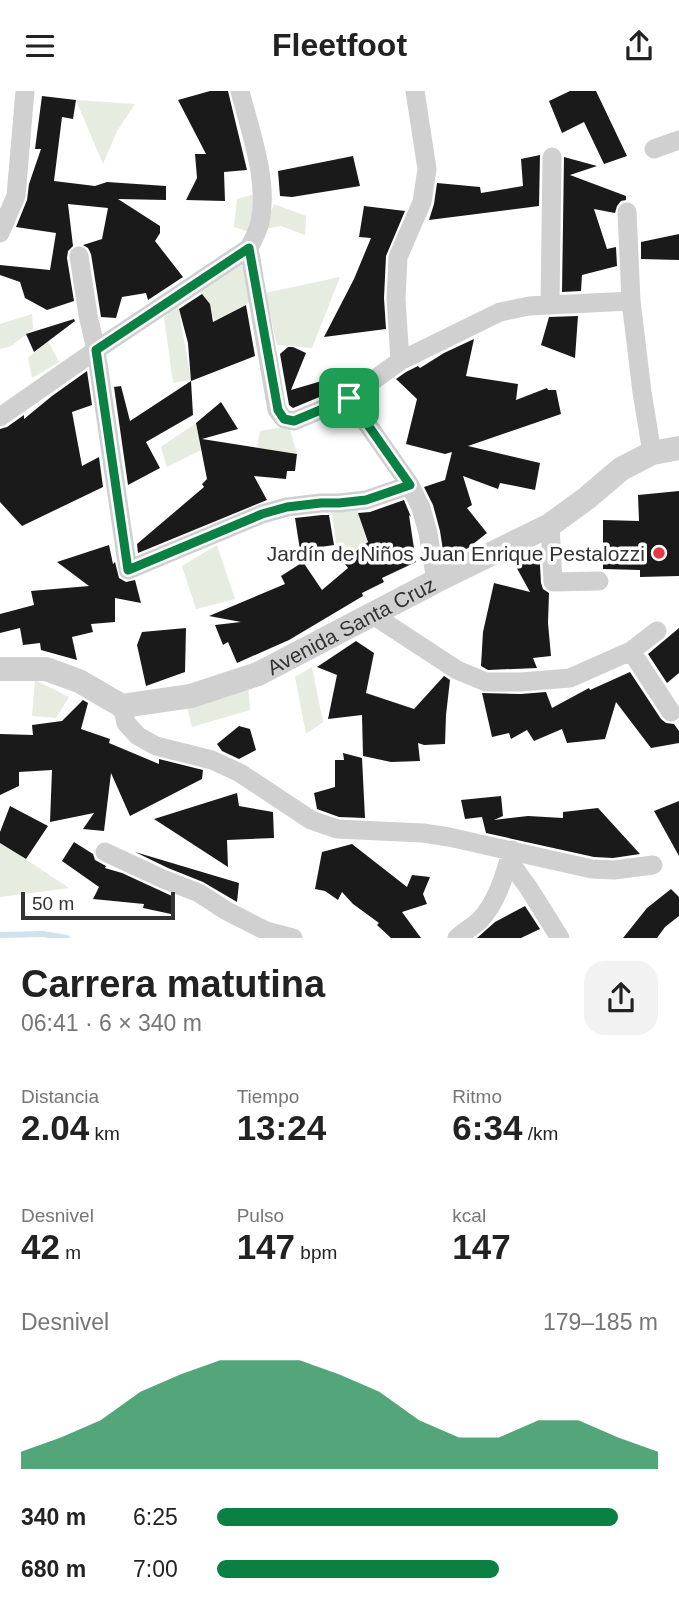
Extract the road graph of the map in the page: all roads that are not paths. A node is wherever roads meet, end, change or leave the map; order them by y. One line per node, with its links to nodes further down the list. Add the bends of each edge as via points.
1 (25, 91): 8 (street, via 16,196)
2 (240, 91): 9 (street, via 263,197 260,224)
3 (415, 91): 14 (street, via 427,169 422,202 398,257)
4 (679, 139): 5 (street)
5 (654, 149)
6 (552, 156): 12 (street)
7 (627, 212): 11 (street)
8 (0, 233)
9 (249, 248): 13 (street); 15 (street, via 278,410 284,419 294,421)
10 (79, 256): 13 (street)
11 (631, 302): 12 (street); 18 (street)
12 (550, 304): 14 (street, via 500,312)
13 (96, 350): 16 (street); 19 (street, via 128,570 262,514 287,507 366,500)
14 (400, 361): 15 (street)
15 (349, 398): 19 (street)
16 (0, 417)
17 (679, 447): 18 (street, Avenida Santa Cruz)
18 (652, 453): 20 (street, Avenida Santa Cruz, via 621,469)
19 (410, 485): 21 (street, via 428,533)
20 (550, 525): 21 (street, Avenida Santa Cruz); 22 (street, via 553,582)
21 (436, 581): 23 (street, Avenida Santa Cruz)
22 (598, 581)
23 (373, 615): 25 (street, via 457,670 486,682 570,678); 27 (street, Avenida Santa Cruz, via 258,674 191,696)
24 (657, 631): 25 (street)
25 (631, 651): 28 (street)
26 (0, 669): 27 (street, via 46,669 79,681)
27 (122, 706): 30 (street, via 126,723 138,736 240,773 311,820 337,829 449,837)
28 (671, 712)
29 (104, 852): 32 (street, via 199,893 266,931)
30 (511, 856): 31 (street, via 592,869); 33 (street, via 494,900 480,920); 34 (street)
31 (653, 865)
32 (293, 938)
33 (457, 938)
34 (560, 938)

